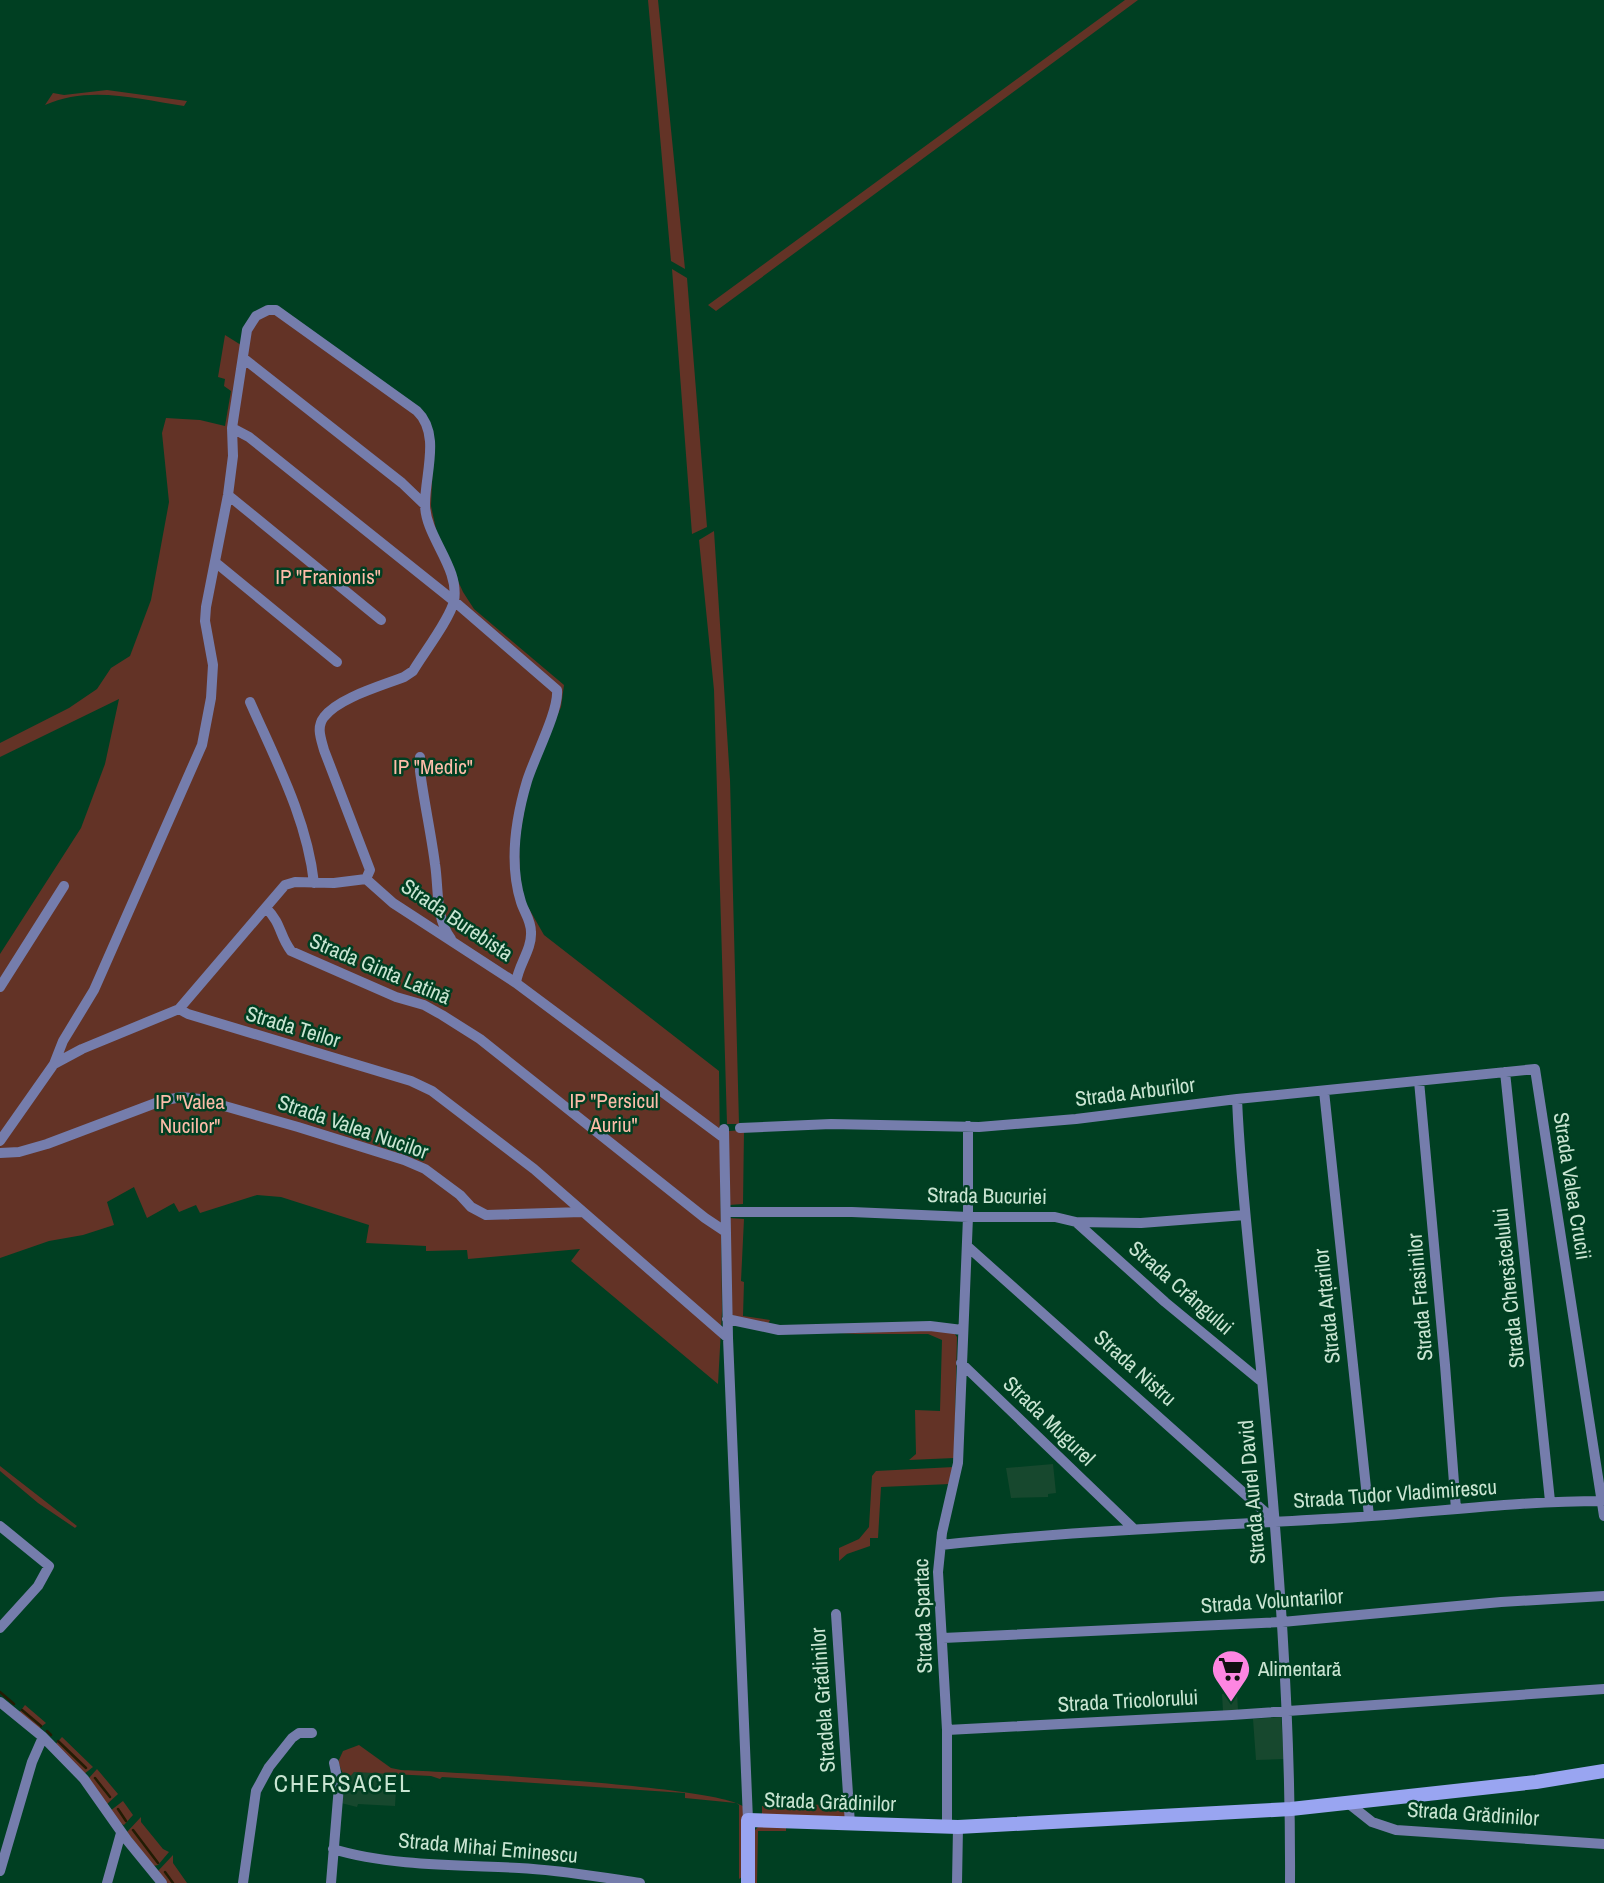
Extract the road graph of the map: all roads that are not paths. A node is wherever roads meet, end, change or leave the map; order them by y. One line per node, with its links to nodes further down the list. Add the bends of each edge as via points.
1 (243, 358): 2 (street); 4 (street); 4 (street, via 251,321 262,312 276,310 416,411 428,427)
2 (232, 428): 3 (street); 6 (street)
3 (228, 495): 5 (street); 7 (street)
4 (425, 505): 6 (street, via 452,581)
5 (215, 562): 8 (street); 21 (street, via 205,621 213,665 202,745 94,990)
6 (454, 601): 11 (street, via 413,671 337,706 320,725 324,750 370,870); 18 (street, via 558,693 526,784 516,830 517,880 531,929)
7 (381, 620)
8 (337, 662)
9 (250, 702): 12 (street, via 299,817)
10 (420, 757): 15 (street)
11 (366, 879): 12 (street); 16 (street, Strada Burebista)
12 (314, 883): 14 (street, via 285,885)
13 (64, 886): 19 (street)
14 (266, 908): 20 (street); 37 (street, Strada Ginta Latină, via 281,926 291,951 396,998 424,1005 480,1039)
15 (441, 919): 16 (street); 17 (street)
16 (430, 929): 17 (street, Strada Burebista)
17 (455, 944): 18 (street, Strada Burebista)
18 (516, 983): 29 (street, Strada Burebista)
19 (0, 987)
20 (179, 1009): 21 (street); 32 (street, Strada Teilor, via 424,1086 505,1145)
21 (54, 1064): 30 (street)
22 (1535, 1069): 23 (street, Strada Arburilor); 45 (street, Strada Valea Crucii)
23 (1504, 1072): 24 (street, Strada Arburilor); 44 (street, Strada Chersăcelului)
24 (1419, 1081): 25 (street, Strada Arburilor); 46 (street, Strada Frasinilor)
25 (1324, 1091): 26 (street, Strada Arburilor); 47 (street, Strada Arțarilor)
26 (1237, 1098): 27 (street, Strada Arburilor, via 1076,1119); 34 (street, Strada Aurel David)
27 (968, 1126): 28 (street, Strada Arburilor); 35 (street)
28 (740, 1128)
29 (724, 1133): 33 (street, Strada Grădinilor)
30 (0, 1141)
31 (0, 1153): 32 (street, Strada Valea Nucilor, via 47,1144 181,1097 404,1160 425,1169 486,1215)
32 (582, 1212): 41 (street)
33 (726, 1212): 35 (street, Strada Bucuriei); 37 (street, Strada Grădinilor)
34 (1245, 1215): 36 (street, Strada Bucuriei, via 1141,1223); 43 (street, Strada Aurel David)
35 (968, 1217): 36 (street, Strada Bucuriei, via 1055,1217); 38 (street)
36 (1076, 1222): 43 (street, Strada Crângului)
37 (726, 1232): 39 (street, Strada Grădinilor)
38 (967, 1246): 40 (street); 49 (street, Strada Nistru)
39 (727, 1319): 40 (street, via 790,1330 930,1325); 41 (street, Strada Grădinilor)
40 (962, 1330): 42 (street)
41 (728, 1338): 68 (street, Strada Grădinilor)
42 (961, 1363): 51 (street, Strada Mugurel); 52 (street, Strada Spartac, via 958,1463)
43 (1262, 1382): 49 (street, Strada Aurel David)
44 (1550, 1501): 45 (street, Strada Tudor Vladimirescu); 46 (street, Strada Tudor Vladimirescu)
45 (1602, 1501): 48 (street, Strada Valea Crucii)
46 (1456, 1509): 47 (street, Strada Tudor Vladimirescu)
47 (1369, 1516): 49 (street, Strada Tudor Vladimirescu)
48 (1604, 1516)
49 (1274, 1522): 51 (street, Strada Tudor Vladimirescu); 55 (street, Strada Aurel David)
50 (0, 1526): 56 (street, via 50,1566)
51 (1134, 1529): 52 (street, Strada Tudor Vladimirescu)
52 (940, 1545): 57 (street, Strada Spartac)
53 (1604, 1596): 55 (street, Strada Voluntarilor)
54 (836, 1615): 69 (street, Stradela Grădinilor)
55 (1282, 1622): 57 (street, Strada Voluntarilor); 60 (street, Strada Aurel David)
56 (0, 1628)
57 (943, 1638): 61 (street, Strada Spartac)
58 (1604, 1689): 60 (street, Strada Tricolorului)
59 (0, 1702): 63 (street)
60 (1286, 1712): 61 (street, Strada Tricolorului); 67 (street, Strada Aurel David)
61 (947, 1730): 70 (street, Strada Spartac)
62 (312, 1733): 77 (street, via 292,1738 261,1778)
63 (43, 1737): 71 (street, via 84,1779); 74 (street, via 24,1784)
64 (334, 1763): 73 (street, via 339,1786)
65 (1604, 1771): 66 (street, Strada Grădinilor)
66 (1348, 1803): 67 (street, Strada Grădinilor); 72 (street, Strada Grădinilor, via 1372,1822 1396,1830)
67 (1291, 1810): 70 (street, Strada Grădinilor); 82 (street, Strada Aurel David)
68 (748, 1820): 69 (street, Strada Grădinilor); 80 (street)
69 (850, 1824): 70 (street, Strada Grădinilor)
70 (953, 1827): 81 (street, Strada Spartac)
71 (121, 1833): 75 (street); 76 (street)
72 (1604, 1844)
73 (333, 1849): 78 (street); 79 (street, Strada Mihai Eminescu, via 391,1859 551,1870)
74 (0, 1871)
75 (107, 1883)
76 (162, 1883)
77 (243, 1883)
78 (331, 1883)
79 (640, 1883)
80 (748, 1883)
81 (957, 1883)
82 (1290, 1883)

